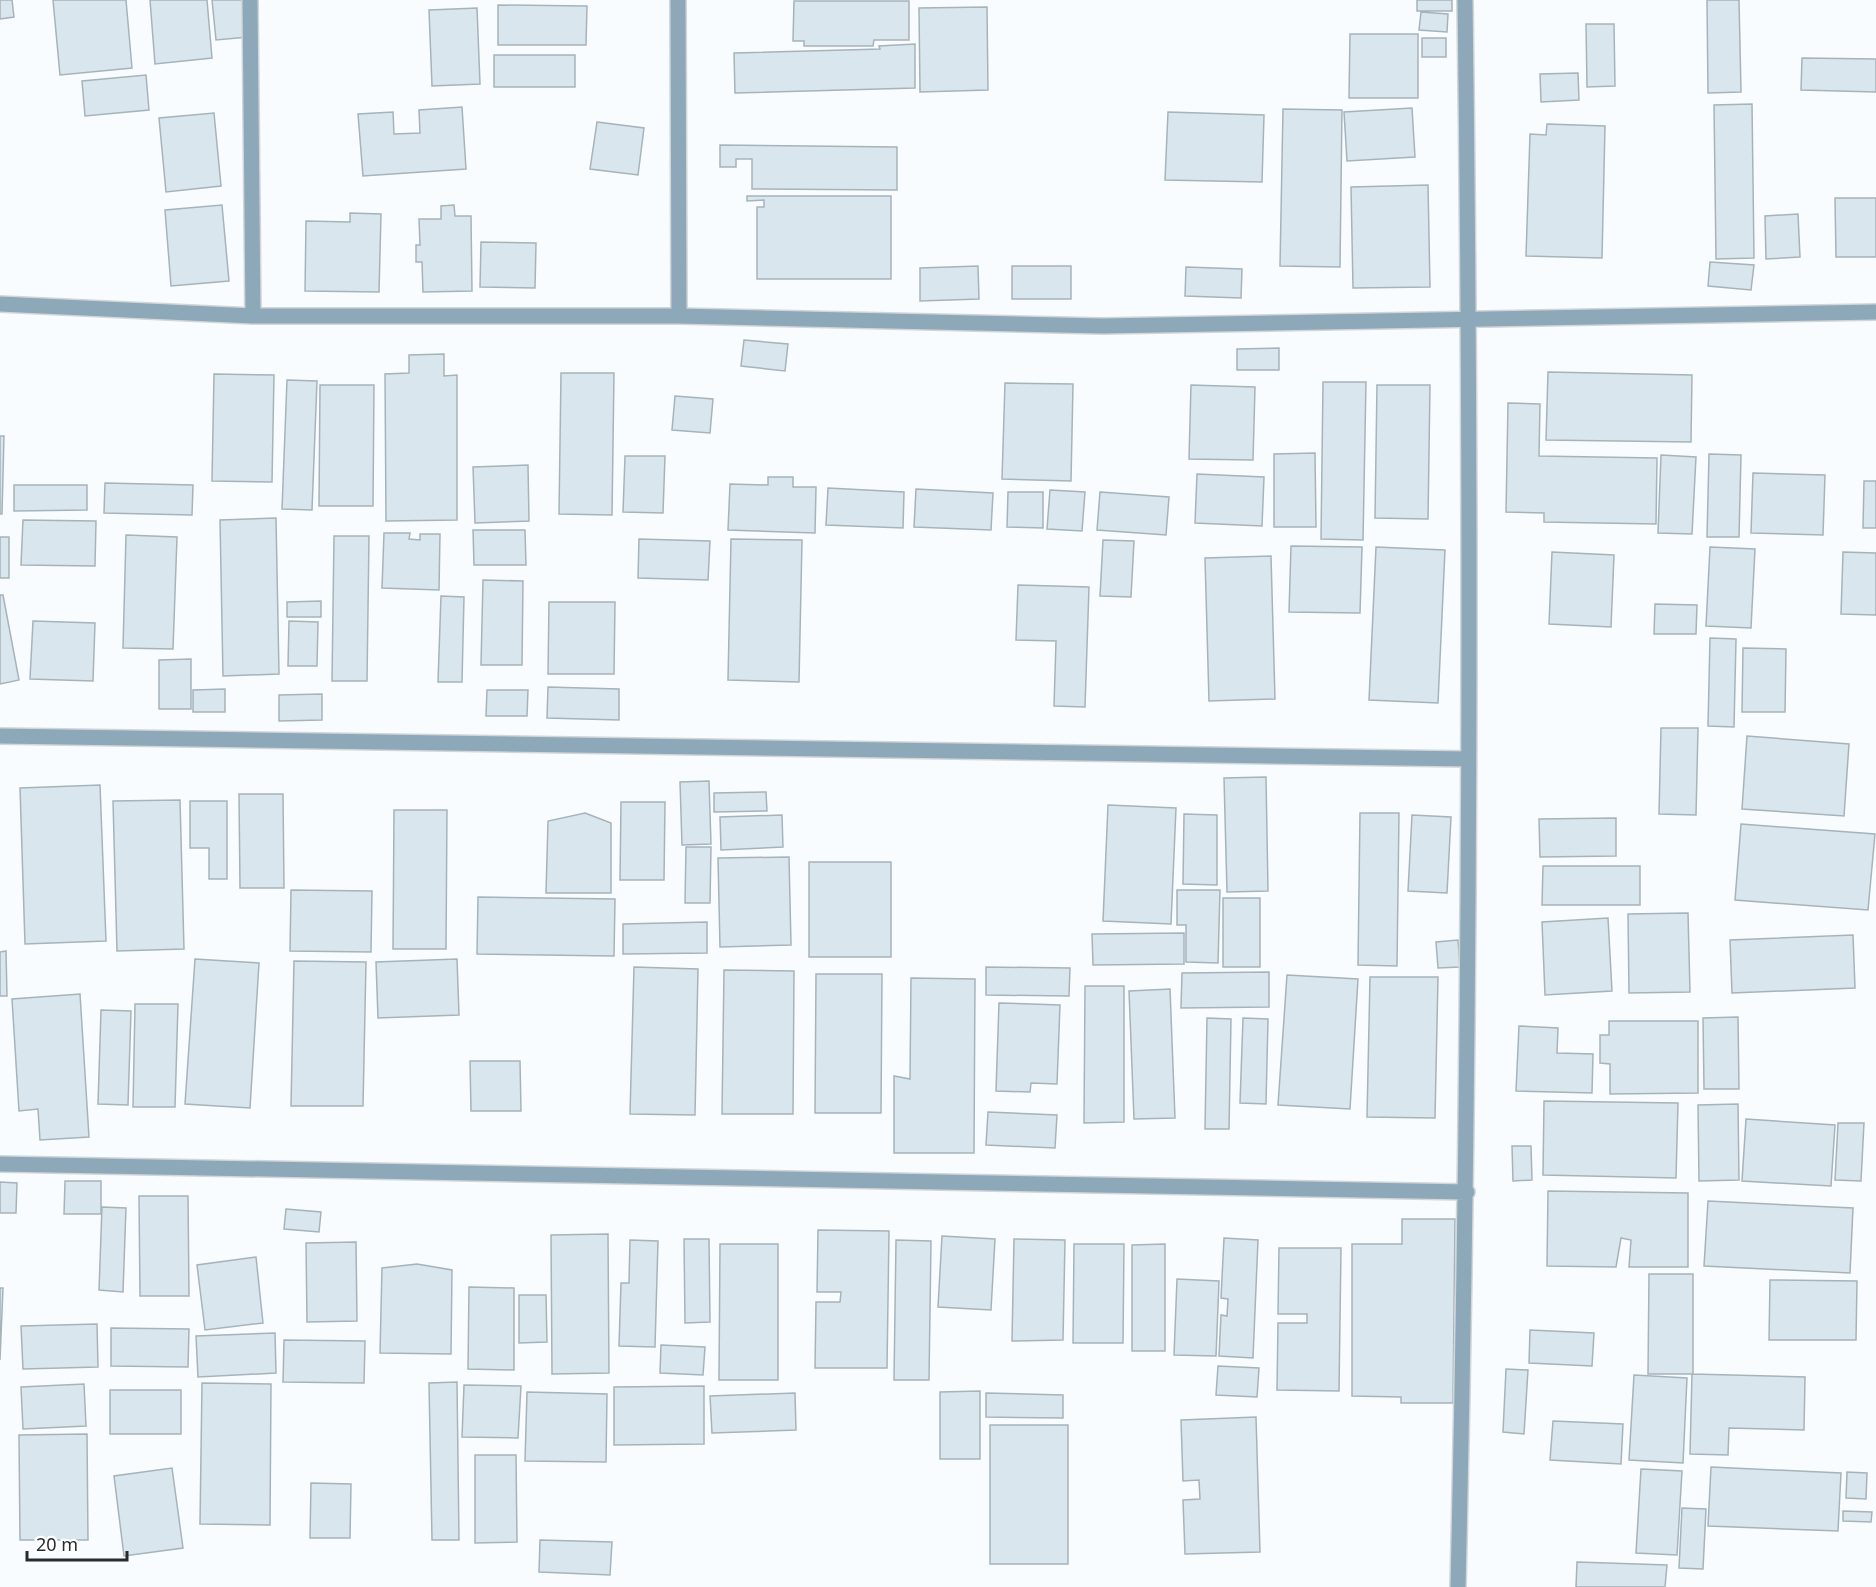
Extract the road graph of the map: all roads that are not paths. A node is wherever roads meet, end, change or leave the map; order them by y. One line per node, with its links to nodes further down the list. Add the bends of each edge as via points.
1 (250, 0): 6 (street)
2 (678, 0): 7 (street)
3 (1465, 0): 8 (street)
4 (0, 304): 6 (street)
5 (1876, 312): 8 (street)
6 (253, 316): 7 (street)
7 (679, 316): 8 (street, via 1102,326)
8 (1469, 321): 10 (street)
9 (0, 736): 10 (street)
10 (1468, 759): 12 (street)
11 (0, 1164): 12 (street)
12 (1467, 1192): 13 (street)
13 (1458, 1587)

